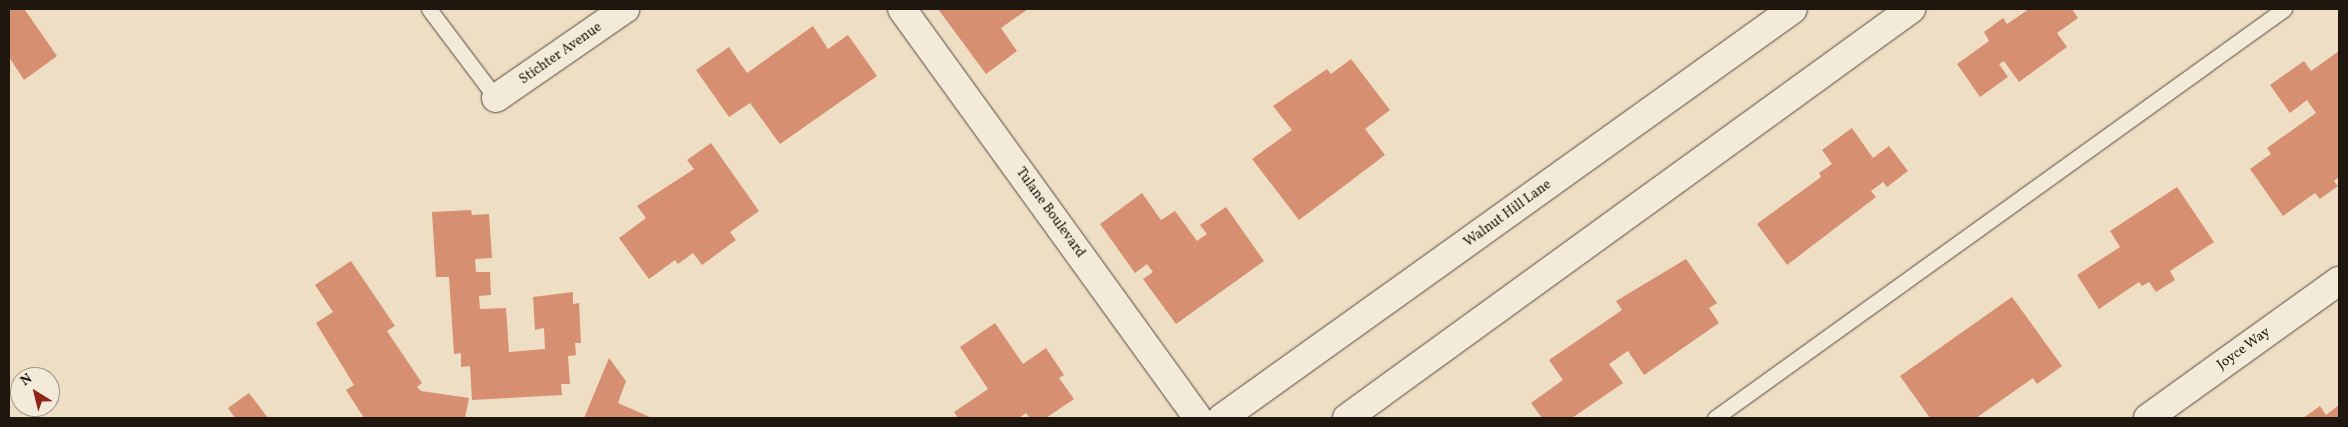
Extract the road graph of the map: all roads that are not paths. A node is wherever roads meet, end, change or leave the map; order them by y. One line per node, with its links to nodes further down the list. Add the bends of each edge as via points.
1 (429, 9): 7 (lane)
2 (625, 9): 7 (main road, Stichter Avenue)
3 (902, 9): 9 (main road, Tulane Boulevard)
4 (1793, 9): 10 (main road, Walnut Hill Lane)
5 (1911, 9): 11 (main road)
6 (2284, 9): 12 (lane)
7 (496, 98)
8 (2339, 281): 13 (main road, Joyce Way)
9 (1198, 418)
10 (1222, 418)
11 (1347, 418)
12 (1715, 418)
13 (2148, 418)

